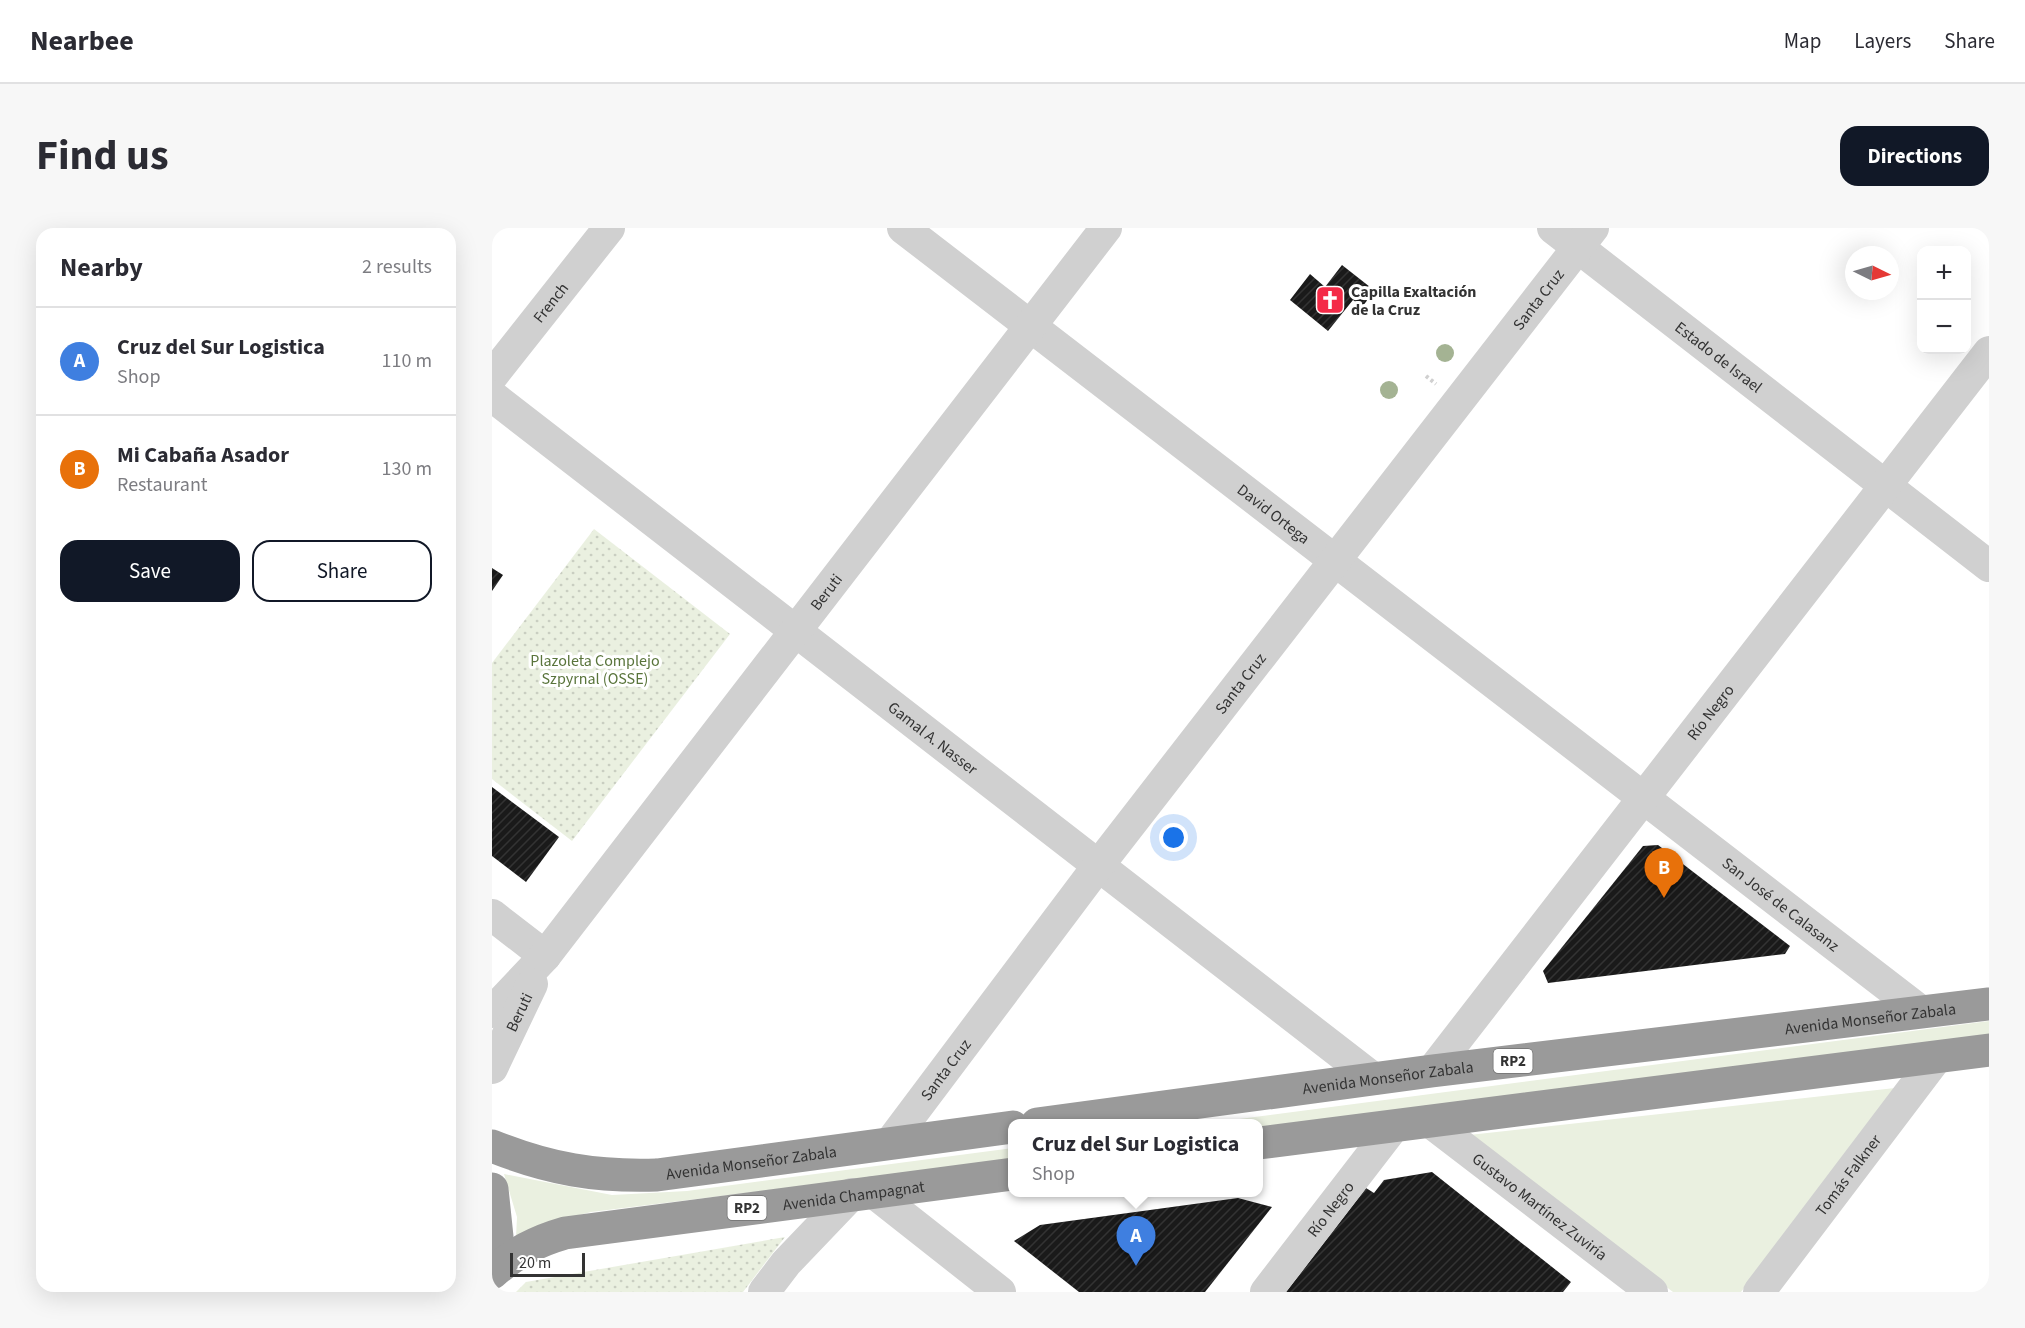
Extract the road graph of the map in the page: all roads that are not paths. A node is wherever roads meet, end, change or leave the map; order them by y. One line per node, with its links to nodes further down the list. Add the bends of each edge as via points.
1 (609, 228): 8 (street, French)
2 (903, 228): 6 (street, David Ortega)
3 (1106, 228): 6 (street, Beruti)
4 (1553, 228): 5 (street, Estado de Israel)
5 (1585, 238): 10 (street, Estado de Israel); 11 (street, Santa Cruz)
6 (1032, 326): 11 (street, David Ortega); 13 (street, Beruti)
7 (1989, 352): 10 (street, Río Negro)
8 (492, 376)
9 (492, 396): 13 (street, Gamal A. Nasser)
10 (1886, 486): 12 (street, Estado de Israel); 14 (street, Río Negro)
11 (1336, 560): 14 (street, David Ortega); 15 (street, Santa Cruz)
12 (1989, 566)
13 (796, 632): 15 (street, Gamal A. Nasser); 17 (street, Beruti)
14 (1644, 799): 19 (street, San José de Calasanz); 24 (street, Río Negro)
15 (1098, 866): 25 (street, Gamal A. Nasser); 31 (street, Santa Cruz)
16 (492, 915): 17 (street)
17 (545, 956): 20 (street, Beruti); 23 (street, Beruti)
18 (1983, 998): 19 (highway, Avenida Monseñor Zabala / RP2)
19 (1919, 1010): 24 (highway, Avenida Monseñor Zabala / RP2)
20 (492, 1012)
21 (1987, 1053): 22 (highway)
22 (1937, 1057): 27 (highway); 42 (street, Tomás Falkner)
23 (492, 1068)
24 (1432, 1071): 25 (highway, Avenida Monseñor Zabala / RP2)
25 (1374, 1079): 26 (highway, Avenida Monseñor Zabala / RP2)
26 (1074, 1119)
27 (1429, 1121): 28 (highway); 41 (street, Gustavo Martínez Zuviría)
28 (1394, 1126): 30 (highway); 40 (street, Río Negro)
29 (1008, 1128): 31 (highway, Avenida Monseñor Zabala)
30 (1263, 1142)
31 (890, 1143): 32 (highway, Avenida Monseñor Zabala, via 657,1175 616,1176 571,1172)
32 (492, 1146)
33 (1008, 1175): 35 (highway, Avenida Champagnat / RP2)
34 (492, 1189): 36 (highway)
35 (862, 1193): 37 (highway, Avenida Champagnat / RP2, via 565,1233 519,1251); 38 (street, via 786,1263); 39 (street)
36 (494, 1252)
37 (492, 1273)
38 (765, 1292)
39 (1000, 1292)
40 (1266, 1292)
41 (1652, 1292)
42 (1759, 1292)

